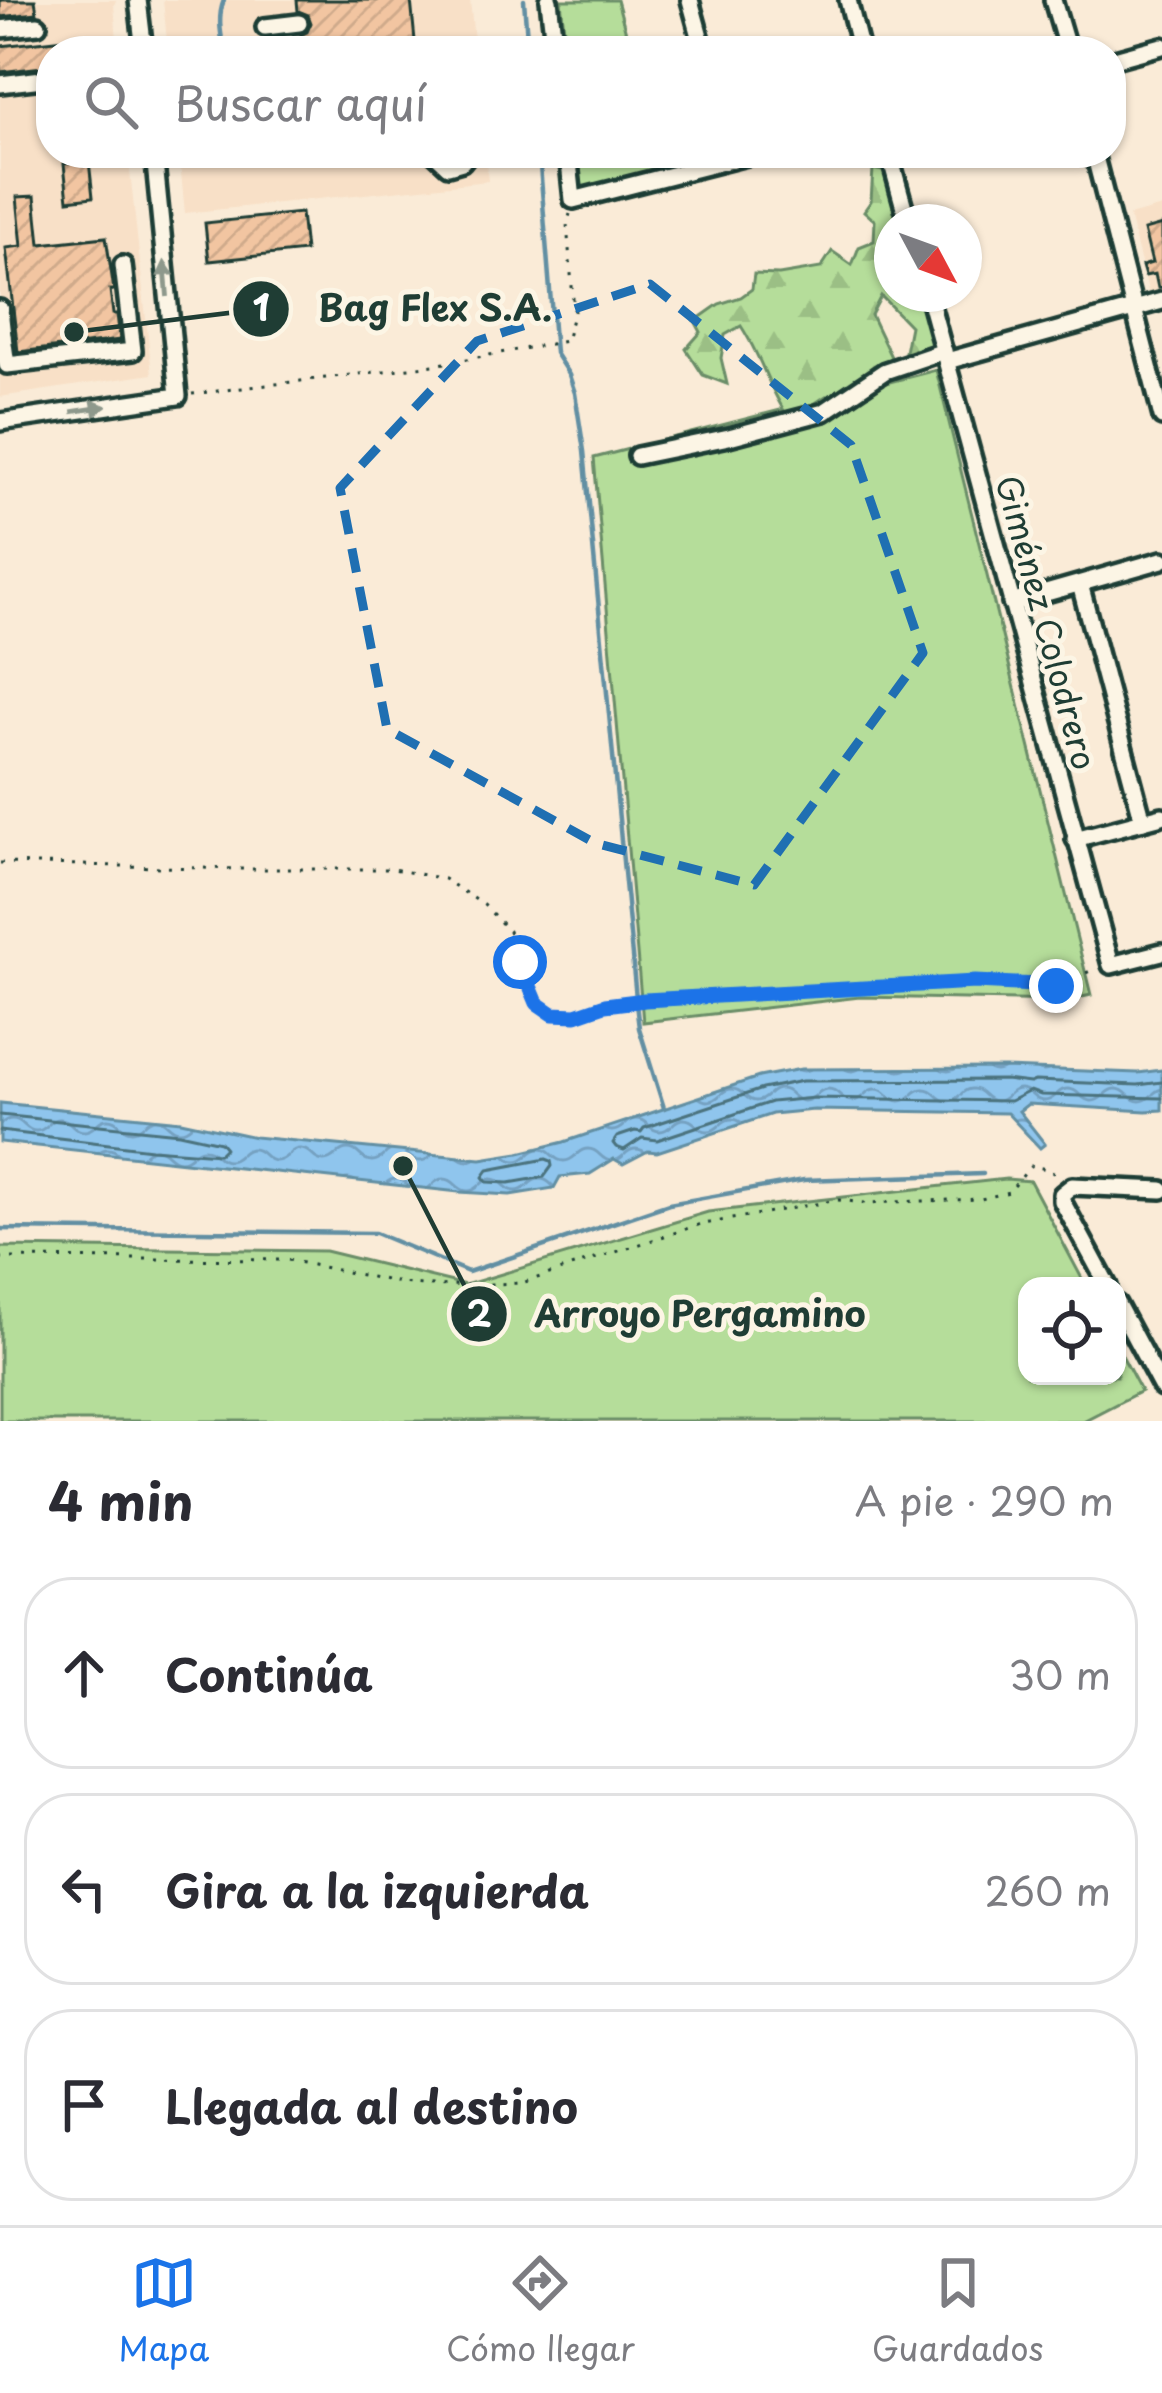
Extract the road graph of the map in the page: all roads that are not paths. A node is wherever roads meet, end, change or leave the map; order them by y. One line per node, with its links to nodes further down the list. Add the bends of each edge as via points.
1 (138, 0): 10 (street)
2 (549, 0): 11 (street)
3 (689, 0): 12 (street)
4 (848, 0): 13 (street)
5 (1053, 0): 14 (street)
6 (299, 23): 8 (street)
7 (38, 25): 9 (street)
8 (266, 27)
9 (0, 29)
10 (142, 36)
11 (554, 36)
12 (700, 36)
13 (857, 36)
14 (1064, 36)
15 (1162, 46): 16 (street)
16 (1126, 56)
17 (36, 80): 18 (street)
18 (0, 84)
19 (155, 168): 33 (street, one-way to 19, via 178,396)
20 (570, 168): 21 (street, via 573,200)
21 (690, 168)
22 (893, 168): 24 (street)
23 (1098, 168): 28 (street)
24 (903, 204)
25 (123, 265): 30 (street, via 133,351 7,365)
26 (1162, 301): 28 (street)
27 (4, 308): 30 (street)
28 (1132, 308): 31 (street); 32 (street)
29 (933, 312): 31 (street, Giménez Colodrero)
30 (2, 336)
31 (946, 356): 34 (street, via 885,370 824,412); 37 (street, Giménez Colodrero)
32 (1162, 417)
33 (0, 422)
34 (637, 456)
35 (1162, 560): 36 (street)
36 (1080, 584): 37 (street); 39 (street)
37 (1011, 603): 40 (street, Giménez Colodrero)
38 (1162, 816): 39 (street)
39 (1143, 821): 40 (street)
40 (1075, 839): 41 (street, Giménez Colodrero, via 1111,964)
41 (1162, 952)
42 (1162, 1190): 43 (street, via 1067,1193)
43 (1104, 1277)
44 (1126, 1321): 45 (street)
45 (1162, 1388)

